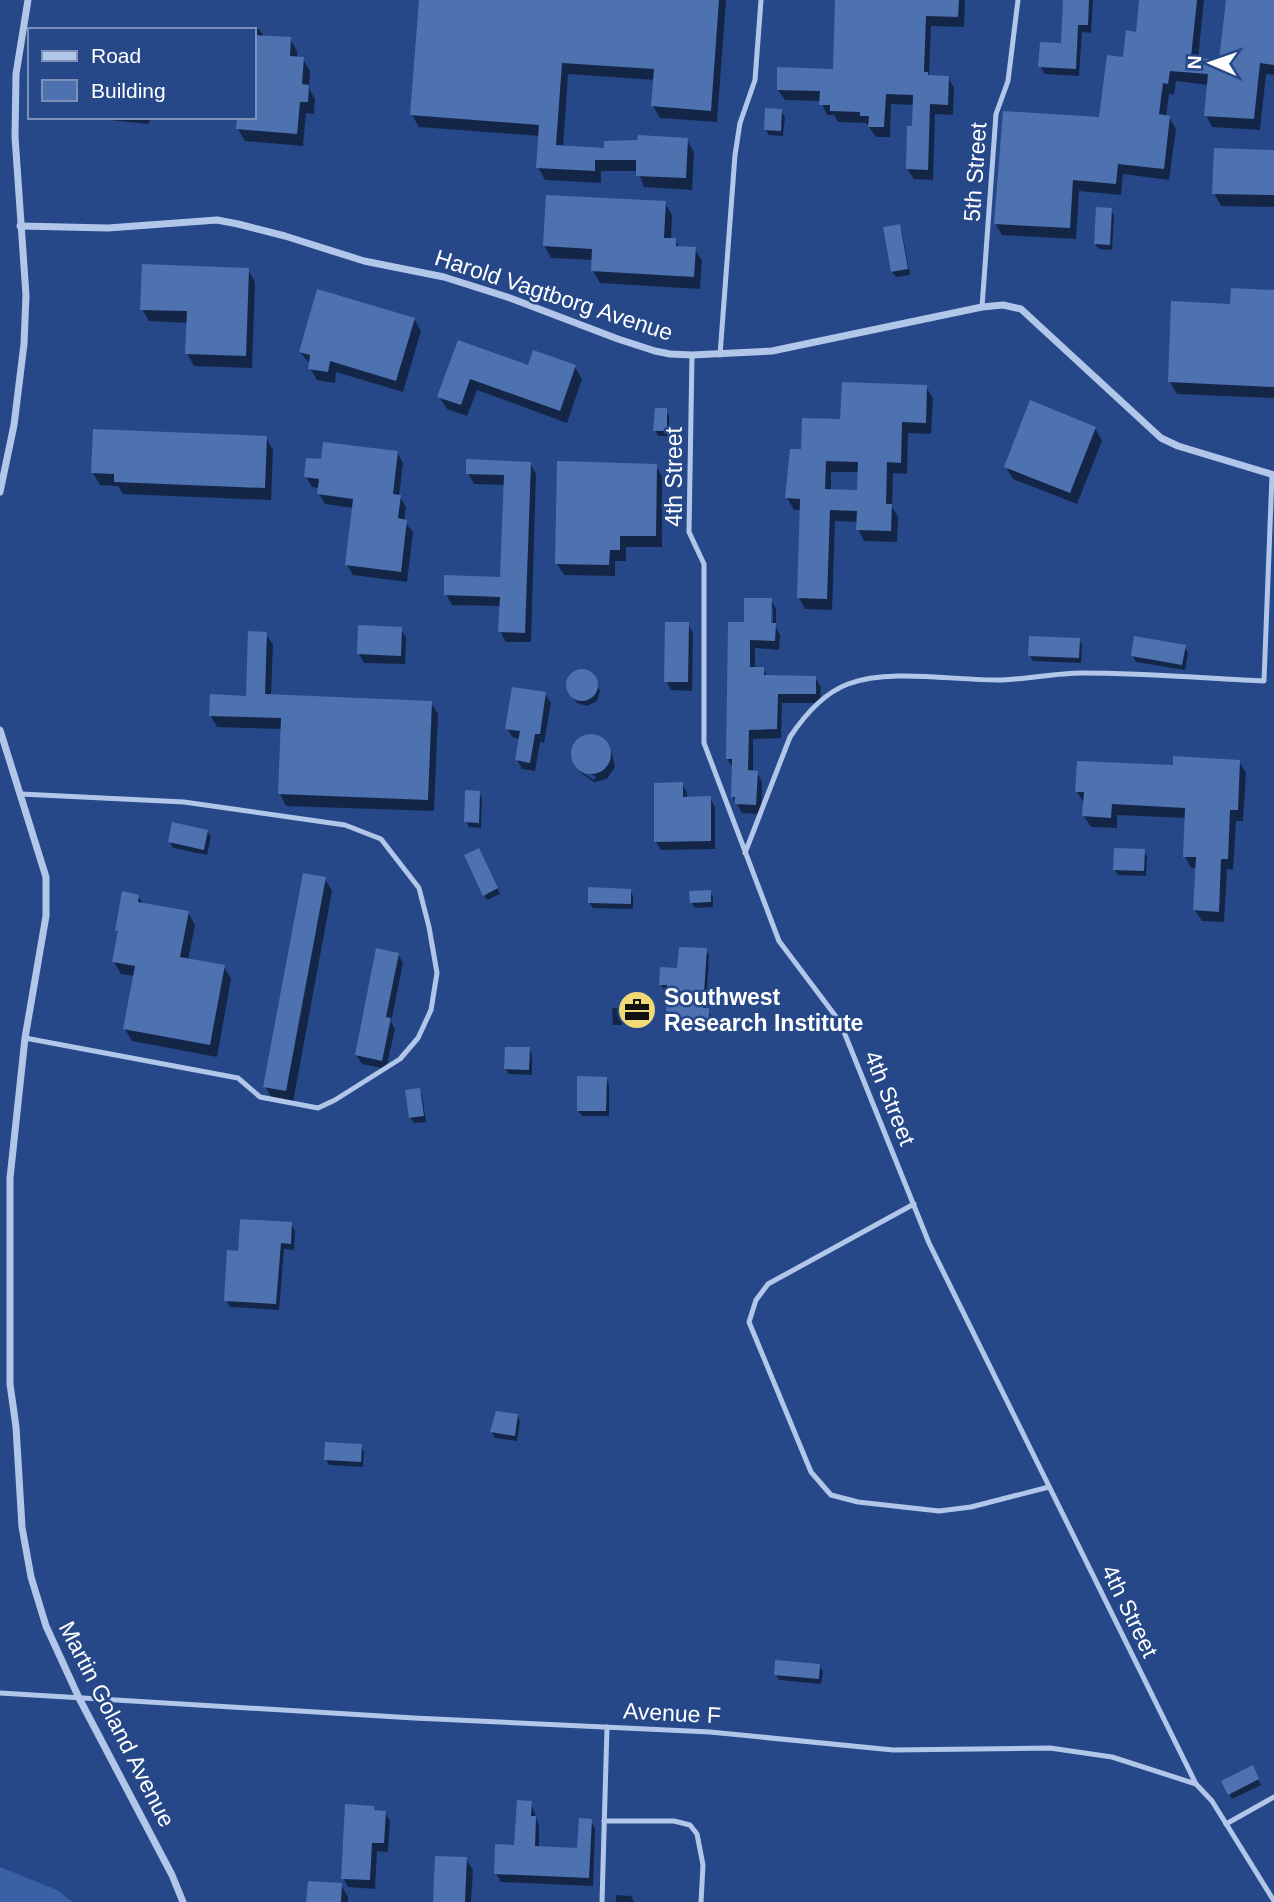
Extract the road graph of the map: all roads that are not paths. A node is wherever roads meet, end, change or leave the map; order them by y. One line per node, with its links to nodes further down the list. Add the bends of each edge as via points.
1 (28, 0): 4 (street, via 16,74)
2 (761, 0): 7 (lane, via 754,80 735,155)
3 (1018, 0): 5 (lane, 5th Street, via 1008,81 996,114)
4 (20, 226): 6 (street, Harold Vagtborg Avenue, via 108,228 228,222 364,261 443,277 655,351); 9 (street, via 26,295 24,344)
5 (982, 307): 7 (street, Harold Vagtborg Avenue, via 772,351); 8 (street, Harold Vagtborg Avenue, via 1021,309 1161,438)
6 (692, 355): 7 (street, Harold Vagtborg Avenue); 12 (lane, 4th Street, via 689,531 704,564 704,743)
7 (720, 355)
8 (1273, 475): 12 (lane, via 1264,681 1080,673 1002,680 864,678 827,695 790,737)
9 (0, 492)
10 (0, 730): 11 (street, Martin Goland Avenue)
11 (21, 794): 13 (street, Martin Goland Avenue, via 46,877 46,916); 13 (lane, via 184,802 345,825 381,839 419,888 437,973 431,1010 418,1038 400,1059 318,1108 260,1097 239,1078)
12 (745, 853): 14 (lane, 4th Street, via 779,942 840,1022)
13 (24, 1038): 17 (street, Martin Goland Avenue, via 10,1178 10,1384 22,1527 31,1577 46,1626)
14 (914, 1204): 15 (lane, 4th Street); 15 (lane, via 768,1284 757,1300 749,1322 811,1472 831,1495 939,1511)
15 (1049, 1487): 19 (lane, 4th Street)
16 (0, 1693): 17 (lane, Avenue F)
17 (79, 1698): 18 (lane, Avenue F); 24 (street, Martin Goland Avenue)
18 (607, 1727): 19 (lane, Avenue F, via 893,1750 1051,1748 1112,1756); 21 (lane)
19 (1196, 1784): 22 (lane)
20 (1274, 1797): 22 (lane)
21 (604, 1821): 25 (lane); 26 (lane, via 690,1825 697,1834 703,1865)
22 (1226, 1824): 23 (lane)
23 (1274, 1901)
24 (183, 1902)
25 (601, 1902)
26 (701, 1902)

